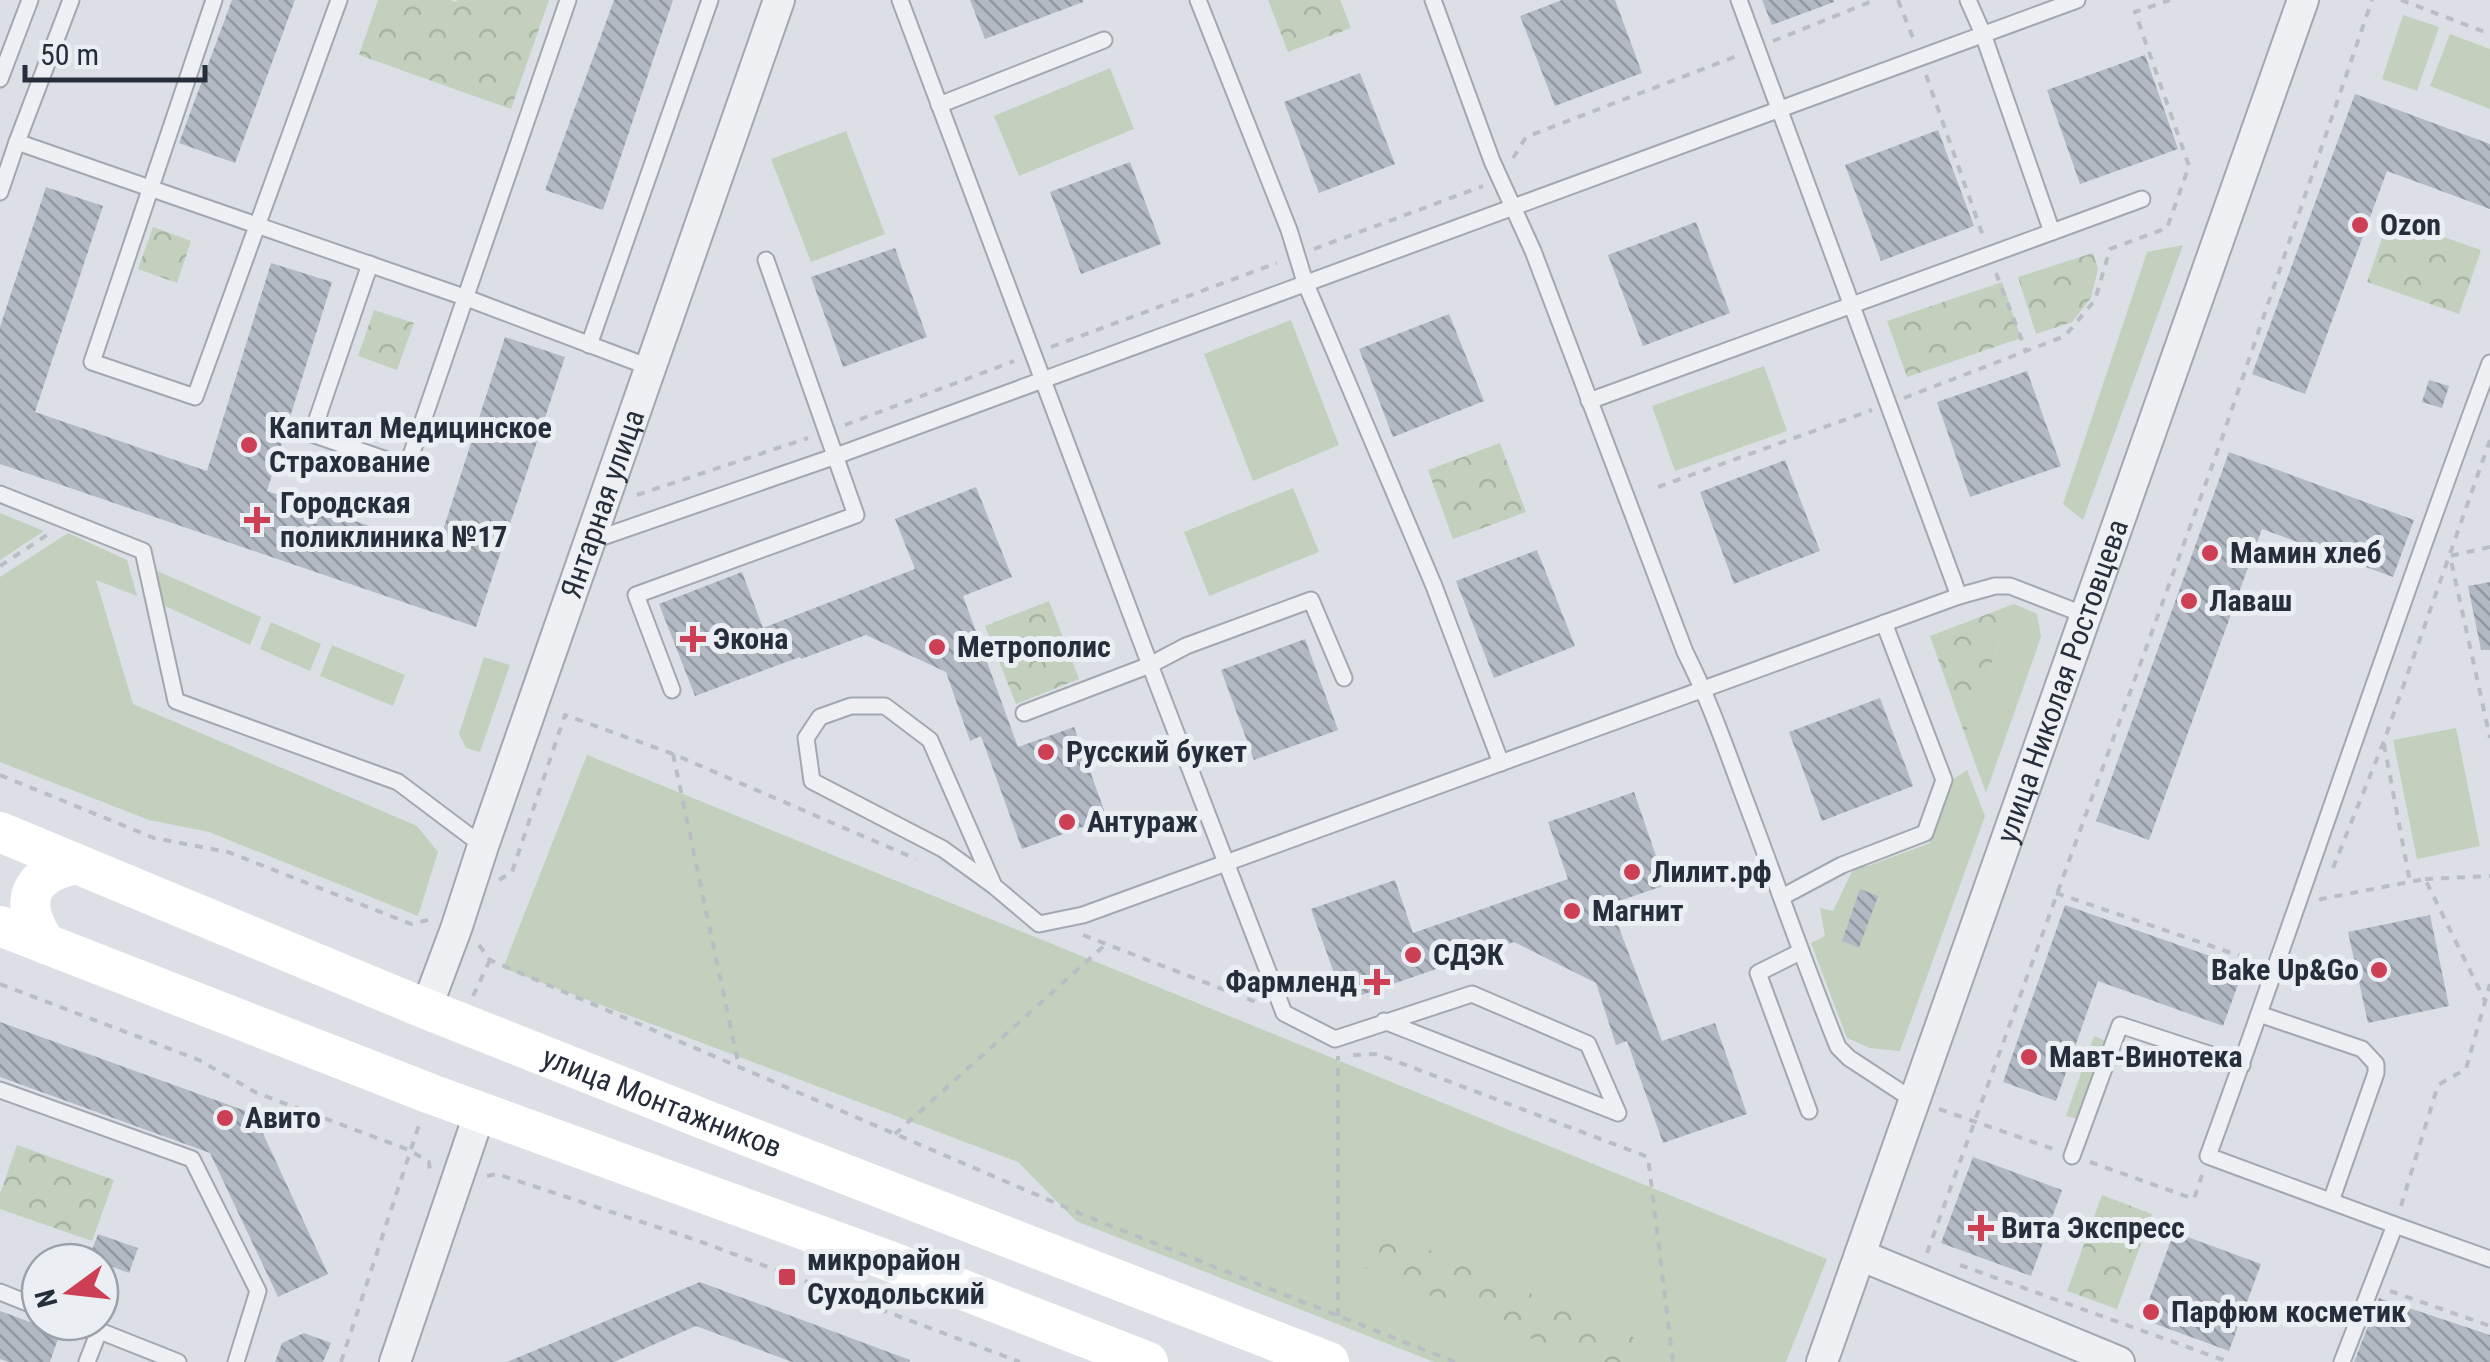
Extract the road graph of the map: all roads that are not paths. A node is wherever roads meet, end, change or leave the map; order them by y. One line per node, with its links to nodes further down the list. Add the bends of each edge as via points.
1 (30, 0): 17 (lane)
2 (70, 0): 20 (lane)
3 (214, 0): 21 (lane)
4 (339, 0): 25 (lane)
5 (568, 0): 30 (lane)
6 (710, 0): 32 (lane)
7 (779, 0): 34 (street, Янтарная улица)
8 (900, 0): 18 (lane)
9 (1198, 0): 29 (lane)
10 (1433, 0): 24 (lane)
11 (1739, 0): 19 (lane)
12 (1968, 0): 15 (lane)
13 (2077, 0): 15 (lane)
14 (2303, 0): 41 (street, улица Николая Ростовцева)
15 (1983, 34): 19 (lane); 26 (lane)
16 (1104, 40): 18 (lane)
17 (0, 79)
18 (939, 105): 35 (lane)
19 (1780, 108): 24 (lane); 31 (lane)
20 (17, 142): 21 (lane); 22 (lane)
21 (150, 188): 25 (lane); 25 (lane, via 92,362 126,374 196,397)
22 (0, 192)
23 (2142, 199): 26 (lane)
24 (1512, 207): 29 (lane); 36 (lane)
25 (259, 225): 28 (lane)
26 (2052, 232): 31 (lane)
27 (766, 260): 37 (lane)
28 (370, 264): 30 (lane); 30 (lane, via 312,434 407,466)
29 (1305, 282): 35 (lane); 48 (lane)
30 (464, 298): 32 (lane)
31 (1852, 306): 36 (lane); 40 (lane)
32 (589, 345): 34 (lane)
33 (2490, 363): 59 (lane)
34 (650, 367): 39 (street, Янтарная улица)
35 (1043, 380): 37 (lane); 43 (lane)
36 (1589, 400): 45 (lane)
37 (836, 456): 39 (lane); 46 (lane, via 856,515 636,594)
38 (0, 494): 50 (lane, via 143,551 176,702 398,782)
39 (589, 542): 50 (street, Янтарная улица)
40 (1959, 596): 41 (lane, via 2010,586); 42 (lane)
41 (2085, 615): 63 (street, улица Николая Ростовцева)
42 (1884, 623): 45 (lane); 54 (lane, via 1944,780 1925,833)
43 (1150, 665): 44 (lane, via 1310,600); 47 (lane); 51 (lane)
44 (1344, 678)
45 (1704, 688): 48 (lane); 54 (lane)
46 (672, 690)
47 (1024, 713)
48 (1501, 763): 51 (lane)
49 (0, 832): 52 (main road, улица Монтажников)
50 (483, 846): 58 (street, Янтарная улица)
51 (1228, 862): 53 (lane, via 1083,915 1039,924); 60 (lane, via 1284,1012 1335,1039)
52 (77, 864): 56 (main road, via 55,869 34,887 31,914); 58 (main road, улица Монтажников)
53 (994, 886): 53 (lane, via 943,850 812,782 806,738 820,717 851,706 885,706 930,740)
54 (1782, 897): 57 (lane)
55 (0, 926): 56 (main road)
56 (46, 944): 65 (main road)
57 (1800, 952): 63 (lane, via 1838,1047); 64 (lane, via 1758,973)
58 (426, 1009): 67 (main road, улица Монтажников)
59 (2260, 1014): 61 (lane); 68 (lane, via 2362,1049 2376,1064)
60 (1384, 1021): 60 (lane, via 1472,994 1588,1044 1618,1113)
61 (2242, 1065): 66 (lane, via 2120,1025); 68 (lane, via 2208,1156)
62 (0, 1090): 75 (lane, via 192,1159 258,1291)
63 (1913, 1100): 70 (street, улица Николая Ростовцева)
64 (1809, 1111)
65 (480, 1112): 72 (main road); 76 (street)
66 (2072, 1156)
67 (909, 1198): 72 (main road, via 923,1212 924,1241 905,1259); 78 (main road, улица Монтажников)
68 (2331, 1202): 69 (lane)
69 (2395, 1225): 71 (lane); 81 (lane)
70 (1860, 1254): 79 (street, улица Николая Ростовцева); 80 (street)
71 (2490, 1259)
72 (887, 1260): 77 (main road, via 1083,1344)
73 (120, 1339): 74 (lane)
74 (178, 1362)
75 (236, 1362)
76 (395, 1362)
77 (1148, 1362)
78 (1329, 1362)
79 (1822, 1362)
80 (2119, 1362)
81 (2342, 1362)

